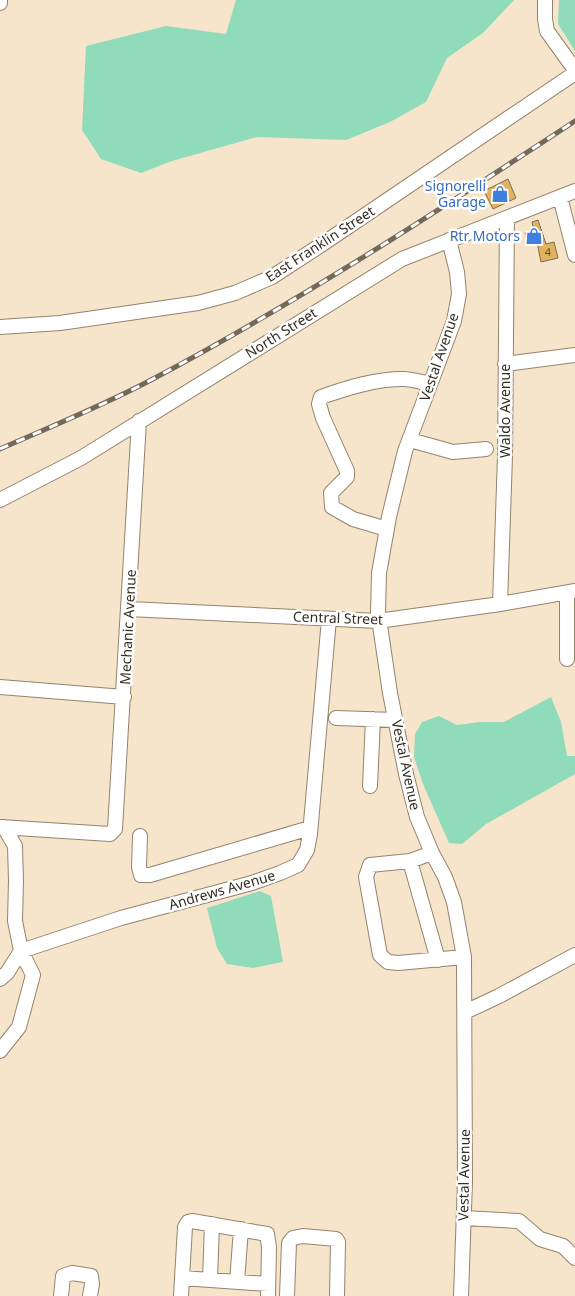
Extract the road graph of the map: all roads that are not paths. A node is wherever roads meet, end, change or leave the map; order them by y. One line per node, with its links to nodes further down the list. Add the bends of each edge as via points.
1 (545, 0): 2 (street, via 547,30)
2 (575, 72): 8 (street, East Franklin Street, via 272,277 235,293 198,303 69,322)
3 (575, 191): 4 (street, North Street)
4 (560, 197): 5 (street, North Street); 7 (street)
5 (507, 218): 6 (street, North Street); 10 (street, Waldo Avenue)
6 (449, 240): 11 (street, Vestal Avenue, via 459,294 454,321); 12 (street, North Street, via 388,266)
7 (575, 255)
8 (0, 327)
9 (575, 354): 10 (street)
10 (505, 364): 18 (street, Waldo Avenue)
11 (430, 384): 13 (street, Vestal Avenue); 16 (street, via 404,379 381,381 350,386 321,396 319,404 323,418 347,477 331,494 332,507 353,519)
12 (139, 421): 15 (street, North Street, via 81,458); 19 (street, Mechanic Avenue)
13 (410, 440): 14 (street, via 453,452); 16 (street, Vestal Avenue)
14 (486, 449)
15 (0, 500)
16 (387, 529): 21 (street, Vestal Avenue, via 379,573)
17 (571, 592): 18 (street, Central Street); 22 (street)
18 (500, 604): 21 (street, Central Street)
19 (129, 609): 20 (street, Central Street); 24 (street, Mechanic Avenue)
20 (329, 619): 21 (street, Central Street); 30 (street, Andrews Avenue)
21 (378, 621): 27 (street, Vestal Avenue)
22 (567, 659)
23 (0, 687): 24 (street)
24 (124, 697): 29 (street, Mechanic Avenue, via 114,832)
25 (336, 718): 26 (street)
26 (373, 719): 27 (street); 28 (street)
27 (395, 720): 32 (street, Vestal Avenue, via 415,808)
28 (370, 786)
29 (2, 827): 34 (street, via 15,846 15,921)
30 (310, 828): 31 (street, via 150,875 141,875); 34 (street, Andrews Avenue, via 304,856 298,865 280,873 252,884 121,918)
31 (140, 836)
32 (432, 853): 33 (street); 36 (street, Vestal Avenue, via 454,902)
33 (410, 861): 37 (street); 37 (street, via 370,865 366,877 380,955 388,962 398,963)
34 (21, 951): 38 (street, via 7,974); 40 (street, via 33,975 19,1027)
35 (575, 954): 39 (street)
36 (464, 958): 37 (street); 39 (street, Vestal Avenue)
37 (438, 960)
38 (0, 979)
39 (466, 1012): 41 (street, Vestal Avenue)
40 (0, 1051)
41 (464, 1218): 44 (street, via 519,1222 540,1239 563,1246); 54 (street, Vestal Avenue)
42 (212, 1224): 43 (street); 45 (street, via 188,1222); 46 (street)
43 (240, 1229): 47 (street); 48 (street, via 267,1234)
44 (575, 1258)
45 (182, 1278): 46 (street); 51 (street)
46 (210, 1280): 47 (street)
47 (237, 1282): 48 (street)
48 (268, 1290)
49 (61, 1296): 50 (street, via 63,1276 72,1273 91,1276)
50 (90, 1296)
51 (181, 1296)
52 (288, 1296): 53 (street, via 289,1243 293,1238 304,1236 336,1239 338,1242)
53 (337, 1296)
54 (461, 1296)

